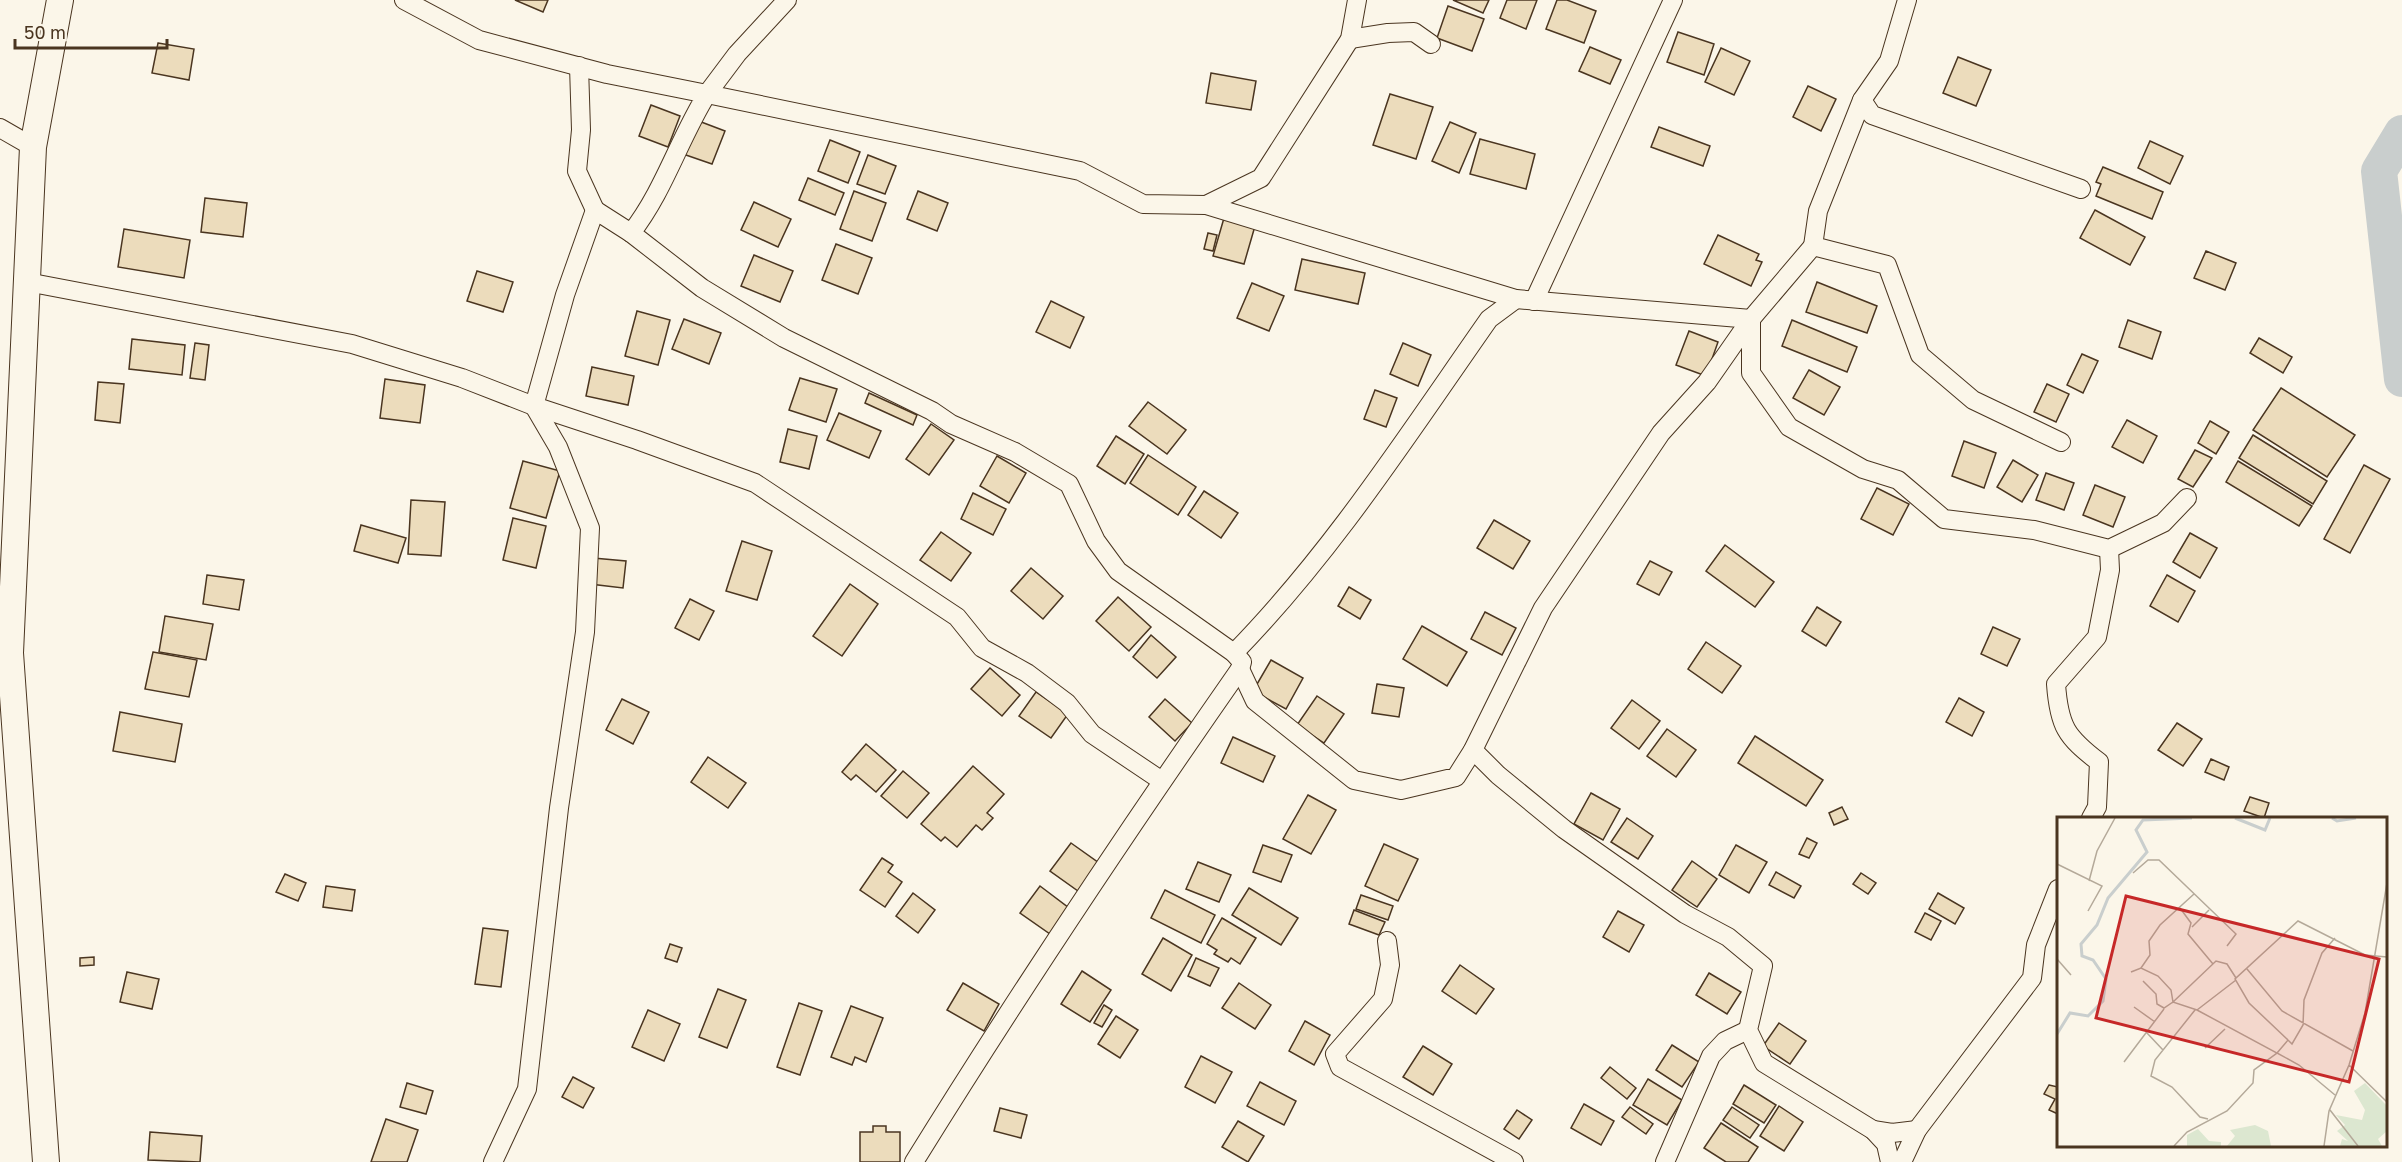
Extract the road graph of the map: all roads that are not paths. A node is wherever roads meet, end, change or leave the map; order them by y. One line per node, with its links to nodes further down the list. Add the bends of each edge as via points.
1 (60, 0): 13 (main road)
2 (404, 0): 9 (street, via 479,40)
3 (787, 0): 10 (street, via 737,54)
4 (1357, 0): 7 (street)
5 (1673, 0): 20 (street)
6 (1907, 0): 11 (street, via 1889,61)
7 (1350, 39): 8 (street, via 1414,32); 15 (street, via 1262,178)
8 (1431, 44)
9 (579, 66): 10 (street); 16 (street, via 581,130 577,171)
10 (707, 94): 15 (street, via 1080,171 1143,204); 17 (street, via 650,209)
11 (1862, 100): 14 (street, via 1872,116); 18 (street, via 1818,211)
12 (0, 128): 13 (street)
13 (33, 147): 19 (main road)
14 (2081, 189)
15 (1206, 205): 20 (street)
16 (595, 210): 17 (street); 22 (street, via 565,296)
17 (631, 233): 26 (street, via 702,288 784,338 951,424 1015,452 1069,484 1096,541 1118,571)
18 (1813, 246): 21 (street); 23 (street, via 1887,265 1920,355 1973,400)
19 (27, 282): 22 (street, via 352,344 462,378); 35 (main road, via 10,652)
20 (1525, 300): 21 (street); 26 (street, via 1490,319 1372,486)
21 (1751, 319): 25 (street, via 1751,373 1789,427 1863,469 1898,480 1944,519 2034,530); 27 (street, via 1707,382 1661,433 1543,608)
22 (534, 406): 28 (street, via 755,483 957,616 982,648 1035,679 1067,703 1092,734); 36 (street, via 558,447 590,528 585,632 559,808 527,1089)
23 (2061, 442)
24 (2187, 498): 25 (street, via 2163,523)
25 (2109, 549): 29 (street, via 2110,570 2097,637 2056,684 2058,715 2074,743 2099,762 2097,807)
26 (1237, 661): 27 (street, via 1255,701 1354,780 1401,790 1456,777); 28 (street)
27 (1473, 750): 32 (street, via 1564,829 1685,914 1728,938 1763,966)
28 (1162, 781): 37 (street, via 998,1028)
29 (2092, 817)
30 (2057, 892): 34 (street, via 2036,945 2032,978)
31 (1387, 941): 38 (street, via 1390,965 1383,999 1335,1054 1340,1067)
32 (1748, 1030): 33 (street, via 1764,1063); 39 (street, via 1725,1041 1711,1056)
33 (1873, 1130): 34 (street); 40 (street, via 1886,1144)
34 (1917, 1130): 41 (street)
35 (46, 1162)
36 (493, 1162)
37 (915, 1162)
38 (1514, 1162)
39 (1665, 1162)
40 (1890, 1162)
41 (1902, 1162)

